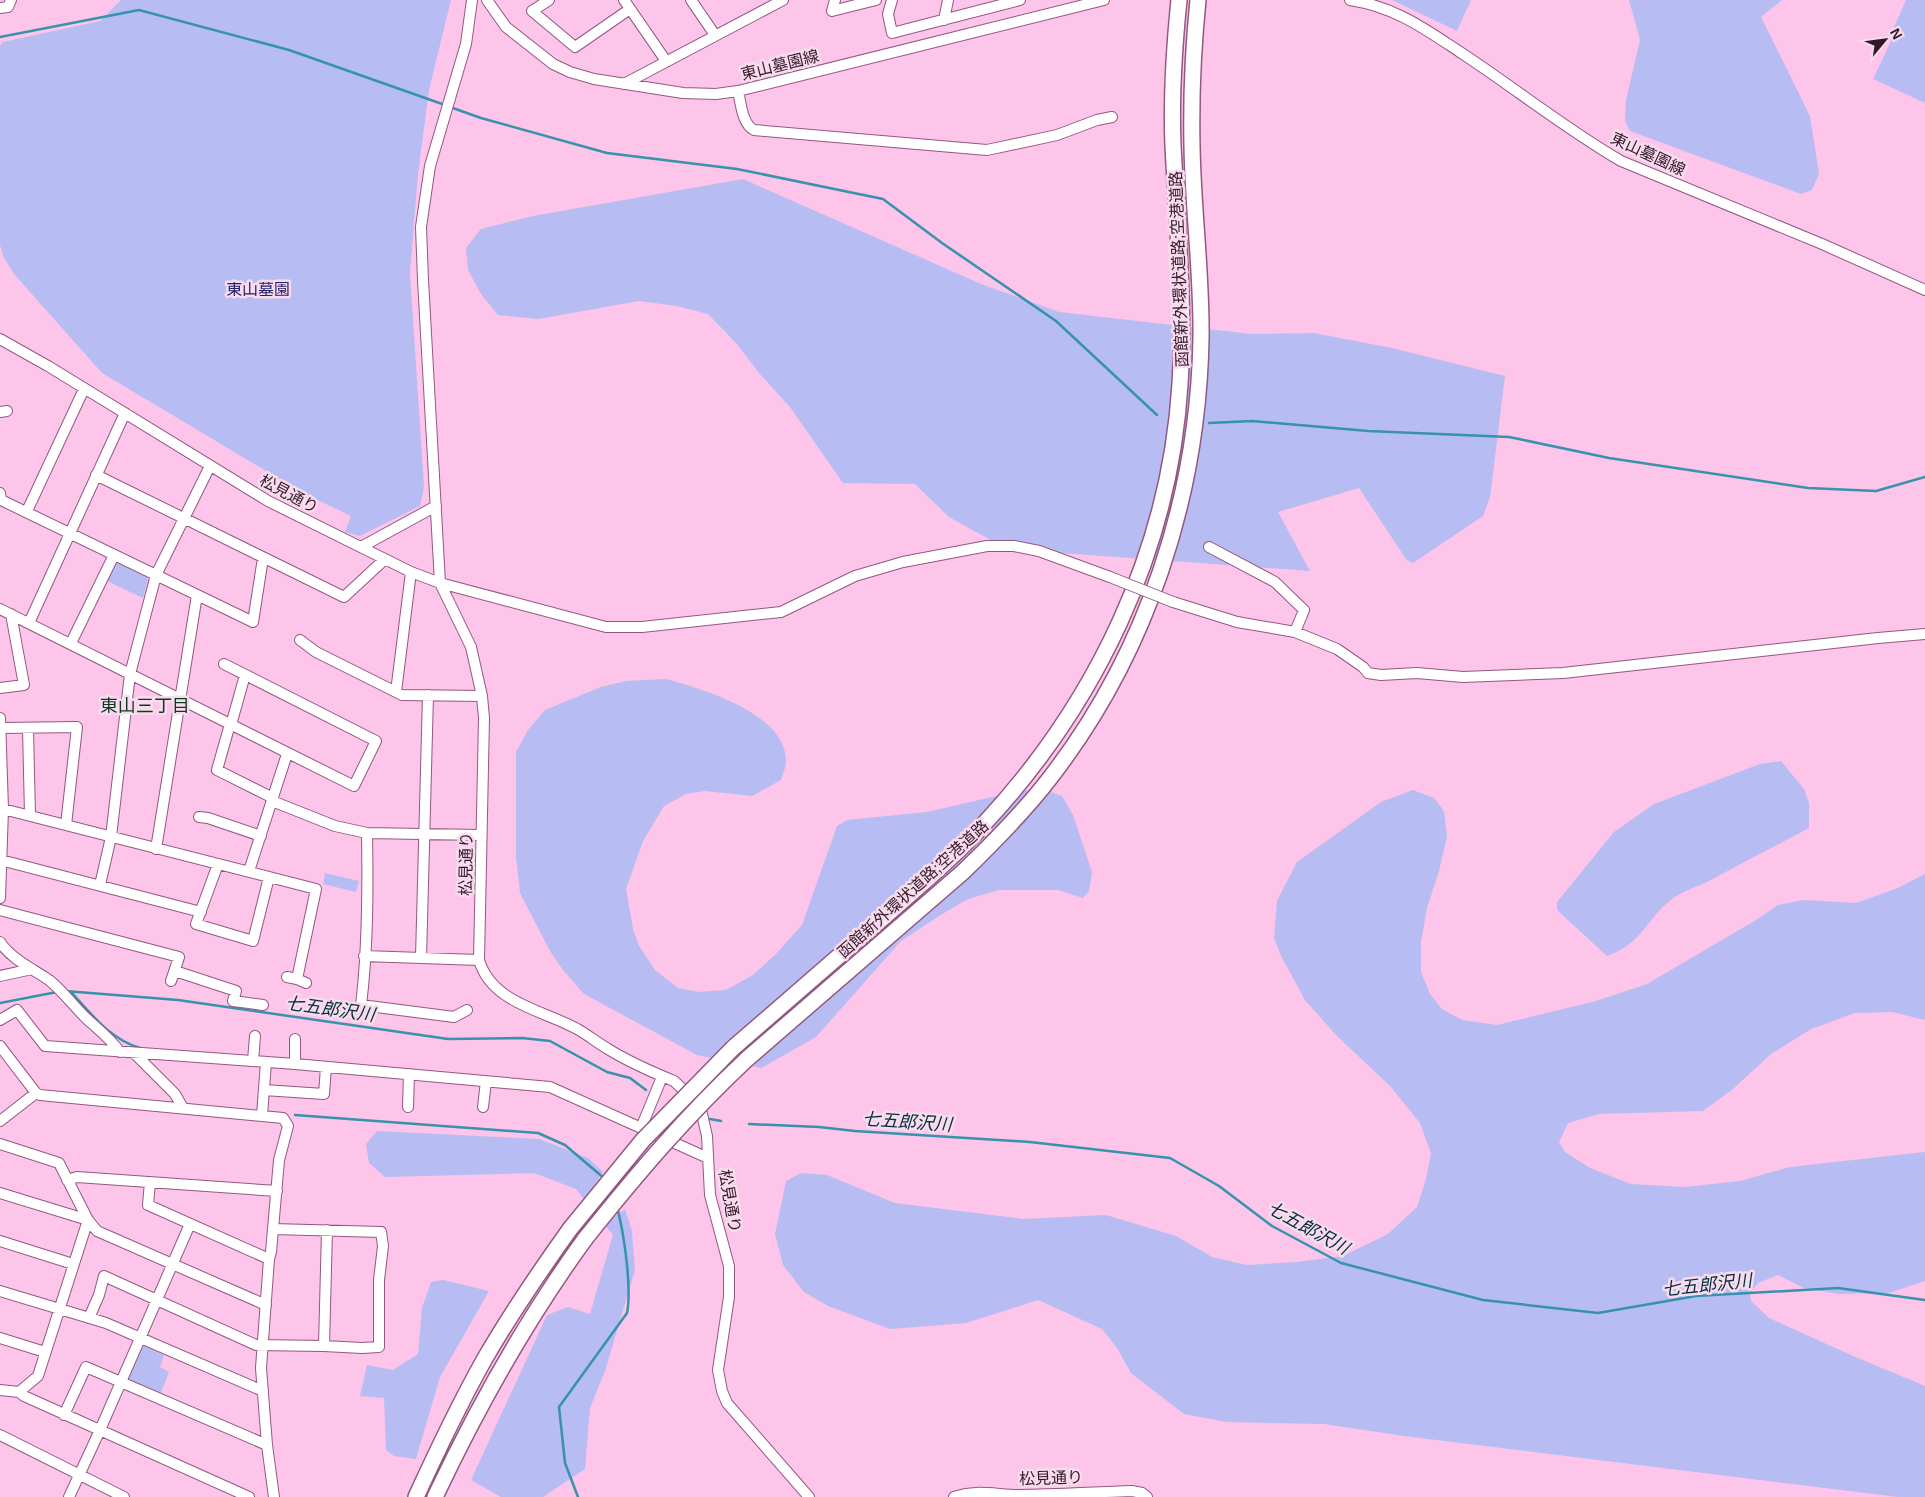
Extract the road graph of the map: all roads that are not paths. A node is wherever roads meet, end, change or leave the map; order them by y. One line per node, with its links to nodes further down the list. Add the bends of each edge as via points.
1 (11, 0): 19 (street, via 8,7)
2 (472, 0): 35 (street, via 466,44 430,166 421,226)
3 (487, 0): 25 (street, 東山墓園線, via 506,27 554,64 576,74)
4 (549, 0): 20 (street, via 532,11 575,47)
5 (624, 0): 20 (street)
6 (691, 0): 23 (street)
7 (758, 0): 21 (street)
8 (783, 0): 21 (street)
9 (834, 0): 10 (street, via 832,11)
10 (878, 0): 17 (street)
11 (948, 0): 22 (street)
12 (1020, 0): 18 (street)
13 (1104, 0): 26 (street, 東山墓園線)
14 (1179, 0): 156 (highway, 函館新外環状道路;空港道路, bridge, via 1172,73 1182,294 1180,387 1155,531 1118,628 1066,723 1036,765 987,822 694,1085 643,1140 570,1229 484,1359 448,1426)
15 (1198, 0): 157 (highway, 函館新外環状道路;空港道路, bridge, via 1192,76 1192,138 1201,338 1192,448 1173,536 1158,583 1109,689 1050,777 995,841 747,1060 657,1151 585,1240 532,1315 464,1435)
16 (1350, 0): 28 (street, 東山墓園線, via 1385,8 1414,22 1621,161)
17 (891, 1): 22 (street, via 888,14 892,33)
18 (1006, 2): 22 (street)
19 (0, 8)
20 (630, 9): 24 (street)
21 (765, 10): 23 (street)
22 (944, 20)
23 (715, 36): 24 (street)
24 (666, 61): 25 (street)
25 (624, 84): 26 (street, 東山墓園線, via 692,94)
26 (738, 91): 27 (street, via 745,120 754,130 986,150 1056,135)
27 (1112, 117)
28 (1925, 290)
29 (0, 339): 30 (street, 松見通り)
30 (84, 388): 31 (street, 松見通り); 36 (street)
31 (125, 413): 32 (street, 松見通り); 33 (street)
32 (210, 466): 37 (street); 39 (street, 松見通り, via 276,505)
33 (96, 475): 37 (street); 38 (street)
34 (0, 493): 36 (street, via 1,500)
35 (436, 506): 39 (street); 46 (street)
36 (27, 511): 38 (street)
37 (184, 519): 42 (street); 45 (street)
38 (70, 532): 41 (street); 50 (street)
39 (360, 547): 43 (street, 松見通り)
40 (1209, 547): 51 (street, via 1276,582 1304,610)
41 (114, 555): 45 (street); 54 (street)
42 (263, 558): 43 (street, via 344,597); 47 (street, via 252,622)
43 (385, 559): 44 (street, 松見通り)
44 (411, 572): 46 (street, 松見通り); 59 (street)
45 (156, 575): 47 (street); 56 (street)
46 (440, 583): 51 (street, bridge, via 606,627 633,627 781,612 855,576 903,562 987,546 1014,546 1039,551 1237,622); 61 (street, 松見通り, via 471,647)
47 (196, 595): 62 (street)
48 (0, 609): 49 (street)
49 (10, 614): 50 (street); 58 (street, via 24,685)
50 (29, 623): 54 (street)
51 (1296, 632): 52 (street, via 1338,649 1368,673 1463,677 1563,672)
52 (1925, 634)
53 (300, 640): 59 (street, via 316,652)
54 (71, 644): 56 (street)
55 (224, 664): 57 (street)
56 (130, 674): 62 (street); 77 (street)
57 (245, 675): 64 (street); 66 (street, via 376,741 354,786)
58 (0, 688)
59 (396, 692): 60 (street)
60 (428, 695): 61 (street); 74 (street)
61 (482, 696): 75 (street, 松見通り)
62 (179, 698): 64 (street); 78 (street)
63 (0, 723): 65 (street); 67 (street)
64 (230, 725): 66 (street); 68 (street, via 217,770)
65 (28, 728): 70 (street); 72 (street, via 77,727)
66 (287, 754): 68 (street)
67 (1, 794): 69 (street)
68 (272, 799): 73 (street, via 335,826); 76 (street)
69 (3, 809): 70 (street); 79 (street)
70 (30, 816): 72 (street)
71 (198, 817): 76 (street)
72 (66, 825): 77 (street)
73 (367, 833): 74 (street); 88 (street)
74 (424, 834): 75 (street); 89 (street)
75 (481, 835): 90 (street, 松見通り)
76 (261, 836): 81 (street)
77 (111, 837): 78 (street); 83 (street)
78 (156, 849): 80 (street)
79 (1, 860): 83 (street); 84 (street)
80 (218, 864): 81 (street); 86 (street)
81 (249, 871): 82 (street)
82 (269, 877): 86 (street, via 253,941 196,924); 94 (street, via 316,889)
83 (100, 885): 86 (street)
84 (0, 898)
85 (0, 910): 92 (street, via 180,957)
86 (200, 912)
87 (0, 942): 91 (street)
88 (364, 956): 89 (street); 97 (street, via 361,1005 454,1018)
89 (421, 958): 90 (street)
90 (479, 960): 109 (street, 松見通り, via 482,971 492,984 514,1001 566,1023)
91 (32, 969): 93 (street); 102 (street, via 62,992)
92 (175, 971): 95 (street); 96 (street, via 236,991 233,1000)
93 (0, 976)
94 (297, 980)
95 (171, 981)
96 (263, 1005)
97 (467, 1010)
98 (0, 1020): 102 (street, via 17,1010 45,1046)
99 (255, 1036): 104 (street)
100 (296, 1039): 106 (street)
101 (0, 1046): 112 (street)
102 (120, 1052): 103 (street)
103 (134, 1053): 104 (street); 115 (street, via 175,1094)
104 (253, 1061): 105 (street)
105 (266, 1062): 106 (street); 111 (street)
106 (295, 1064): 107 (street)
107 (326, 1067): 108 (street); 111 (street, via 324,1094)
108 (409, 1074): 110 (street); 113 (street)
109 (662, 1077): 118 (street); 120 (street, 松見通り, via 682,1087 696,1102 707,1136)
110 (486, 1081): 114 (street); 118 (street, via 550,1087)
111 (264, 1090): 116 (street)
112 (36, 1093): 115 (street); 117 (street)
113 (408, 1107)
114 (483, 1107)
115 (183, 1108): 116 (street)
116 (262, 1115): 123 (street, via 284,1118 288,1126 279,1160)
117 (0, 1122)
118 (641, 1128): 120 (street)
119 (0, 1144): 121 (street, via 59,1163)
120 (708, 1158): 158 (street, 松見通り, via 710,1195 729,1274 730,1297 718,1370 722,1391 727,1403)
121 (67, 1180): 122 (street, via 77,1177); 125 (street)
122 (150, 1182): 123 (street); 126 (street, via 148,1205)
123 (276, 1190): 127 (street)
124 (0, 1193): 125 (street)
125 (88, 1220): 131 (street); 132 (street, via 97,1231)
126 (190, 1224): 130 (street); 132 (street)
127 (273, 1229): 128 (street); 130 (street)
128 (327, 1230): 141 (street); 141 (street, via 381,1232 383,1246 379,1280 379,1347)
129 (0, 1241): 131 (street)
130 (269, 1259): 135 (street)
131 (74, 1264): 136 (street)
132 (173, 1264): 134 (street); 135 (street)
133 (0, 1291): 136 (street)
134 (157, 1300): 137 (street, via 104,1276); 139 (street); 140 (street)
135 (266, 1305): 140 (street)
136 (59, 1309): 137 (street); 142 (street)
137 (89, 1318): 139 (street)
138 (0, 1338): 142 (street)
139 (140, 1338): 143 (street); 145 (street)
140 (262, 1346): 141 (street); 145 (street)
141 (324, 1346)
142 (46, 1352): 146 (street, via 38,1376)
143 (120, 1382): 147 (street, via 86,1367); 148 (street); 150 (street)
144 (0, 1390): 146 (street)
145 (263, 1391): 150 (street)
146 (19, 1392): 147 (street)
147 (64, 1415): 148 (street)
148 (100, 1430): 151 (street); 154 (street)
149 (0, 1436): 151 (street)
150 (267, 1445): 155 (street)
151 (80, 1475): 152 (street); 153 (street)
152 (69, 1497)
153 (124, 1497)
154 (248, 1497)
155 (274, 1497)
156 (416, 1497)
157 (435, 1497)
158 (809, 1497)
159 (954, 1497): 160 (street, 松見通り, via 981,1492 1018,1495 1132,1491)
160 (1147, 1497)

